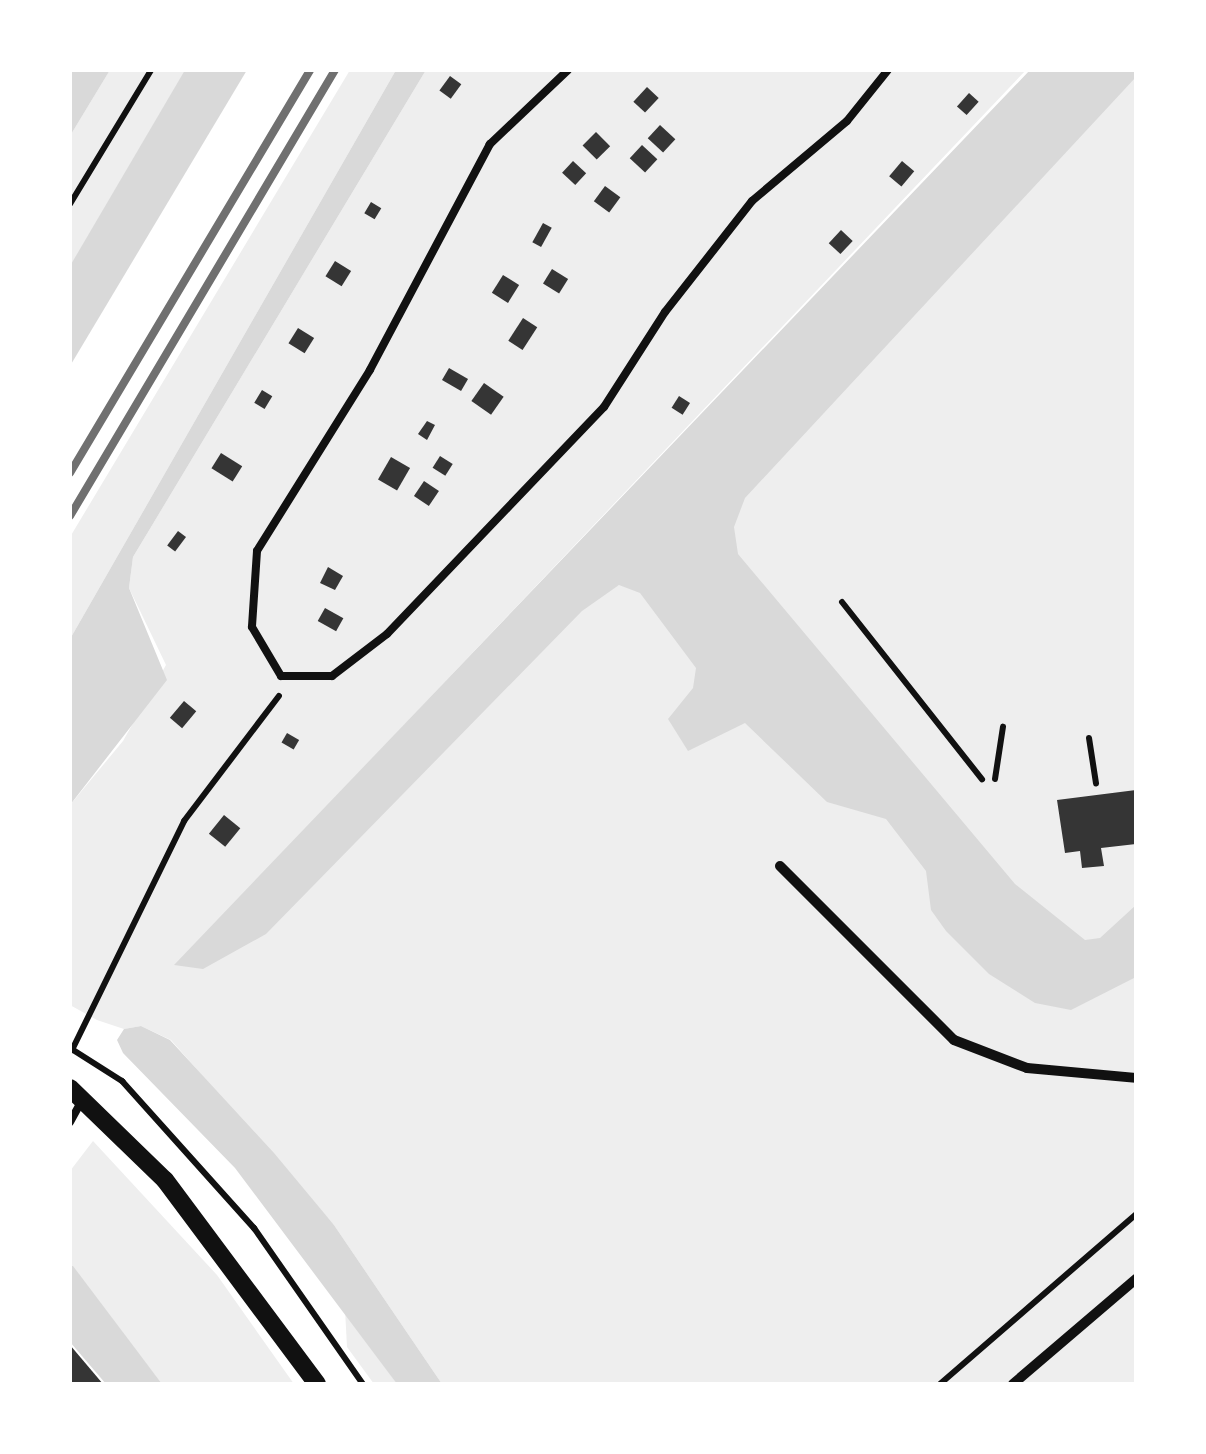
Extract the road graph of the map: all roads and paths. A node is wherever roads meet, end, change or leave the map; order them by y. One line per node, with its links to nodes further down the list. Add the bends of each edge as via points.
1 (151, 70): 4 (path)
2 (568, 70): 6 (lane, via 490,144 370,370 257,551 252,627 282,676)
3 (888, 70): 6 (lane, via 847,122 752,202 552,468 387,634 332,676)
4 (70, 204)
5 (842, 602): 9 (path)
6 (296, 675): 13 (path, via 184,821)
7 (1003, 727): 10 (path)
8 (1089, 738): 11 (path)
9 (982, 779)
10 (995, 780)
11 (1096, 782)
12 (780, 866): 14 (street, via 954,1040 1026,1068)
13 (71, 1049): 20 (path, via 122,1081 254,1228)
14 (1136, 1078)
15 (76, 1093): 16 (lane); 19 (street, via 200,1223)
16 (70, 1122)
17 (1136, 1214): 21 (path)
18 (1136, 1279): 22 (street)
19 (317, 1384)
20 (363, 1384)
21 (940, 1384)
22 (1014, 1384)

